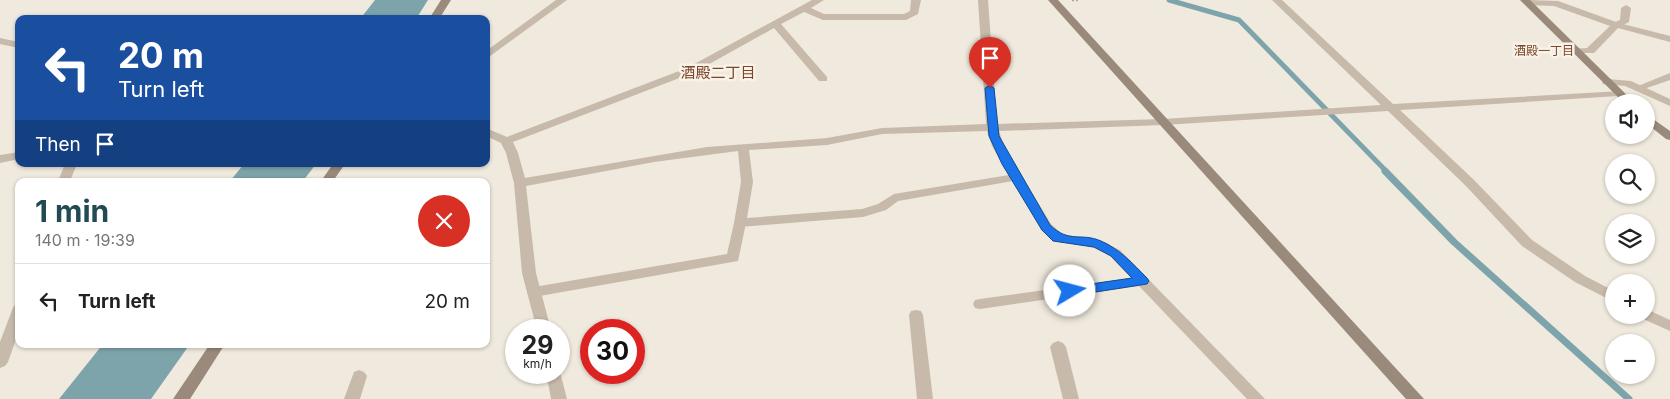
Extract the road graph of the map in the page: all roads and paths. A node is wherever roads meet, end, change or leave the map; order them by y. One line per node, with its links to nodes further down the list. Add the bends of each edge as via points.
1 (446, 0): 11 (street)
2 (562, 0): 18 (street)
3 (819, 0): 9 (street)
4 (916, 0): 9 (street, via 915,12 906,17 823,17)
5 (983, 0): 28 (street)
6 (1053, 0): 26 (street)
7 (1277, 0): 25 (street)
8 (1527, 1): 13 (street, via 1555,3); 17 (street)
9 (806, 8): 12 (street)
10 (1626, 8): 13 (street, via 1624,22)
11 (437, 15)
12 (776, 24): 20 (street); 31 (street, via 691,70)
13 (1616, 25): 14 (street); 17 (street, via 1590,51)
14 (1670, 39)
15 (0, 41): 16 (street)
16 (15, 44)
17 (1576, 51): 21 (street)
18 (490, 53)
19 (1670, 76): 22 (street)
20 (823, 80)
21 (1607, 82): 22 (street, via 1627,83); 23 (street)
22 (1638, 88): 24 (street)
23 (1618, 93): 25 (street)
24 (1670, 103)
25 (1391, 106): 26 (street); 42 (street, via 1527,243 1580,279)
26 (1163, 122): 28 (street); 60 (street)
27 (1655, 124): 30 (street)
28 (992, 128): 32 (street, via 882,131 846,140); 36 (street, via 998,146)
29 (490, 133): 31 (street)
30 (1670, 137)
31 (506, 141): 38 (street)
32 (742, 147): 38 (street); 39 (street, via 747,182)
33 (15, 156): 34 (street)
34 (0, 159)
35 (337, 167): 37 (street)
36 (1016, 177): 39 (street, via 894,198 882,207 862,213); 40 (street, via 1046,227 1058,238 1097,244 1115,253)
37 (329, 178)
38 (520, 183): 41 (street, via 529,273)
39 (740, 224): 41 (street, via 733,258)
40 (1142, 281): 43 (street); 59 (street)
41 (534, 292): 46 (street)
42 (1605, 292)
43 (980, 304)
44 (916, 315): 57 (street)
45 (1655, 318): 48 (street)
46 (541, 319)
47 (15, 321): 51 (street)
48 (1670, 326)
49 (1058, 347): 58 (street)
50 (215, 348): 54 (street)
51 (0, 362)
52 (359, 376): 55 (street)
53 (556, 384): 56 (street)
54 (181, 399)
55 (352, 399)
56 (559, 399)
57 (925, 399)
58 (1071, 399)
59 (1257, 399)
60 (1416, 399)

